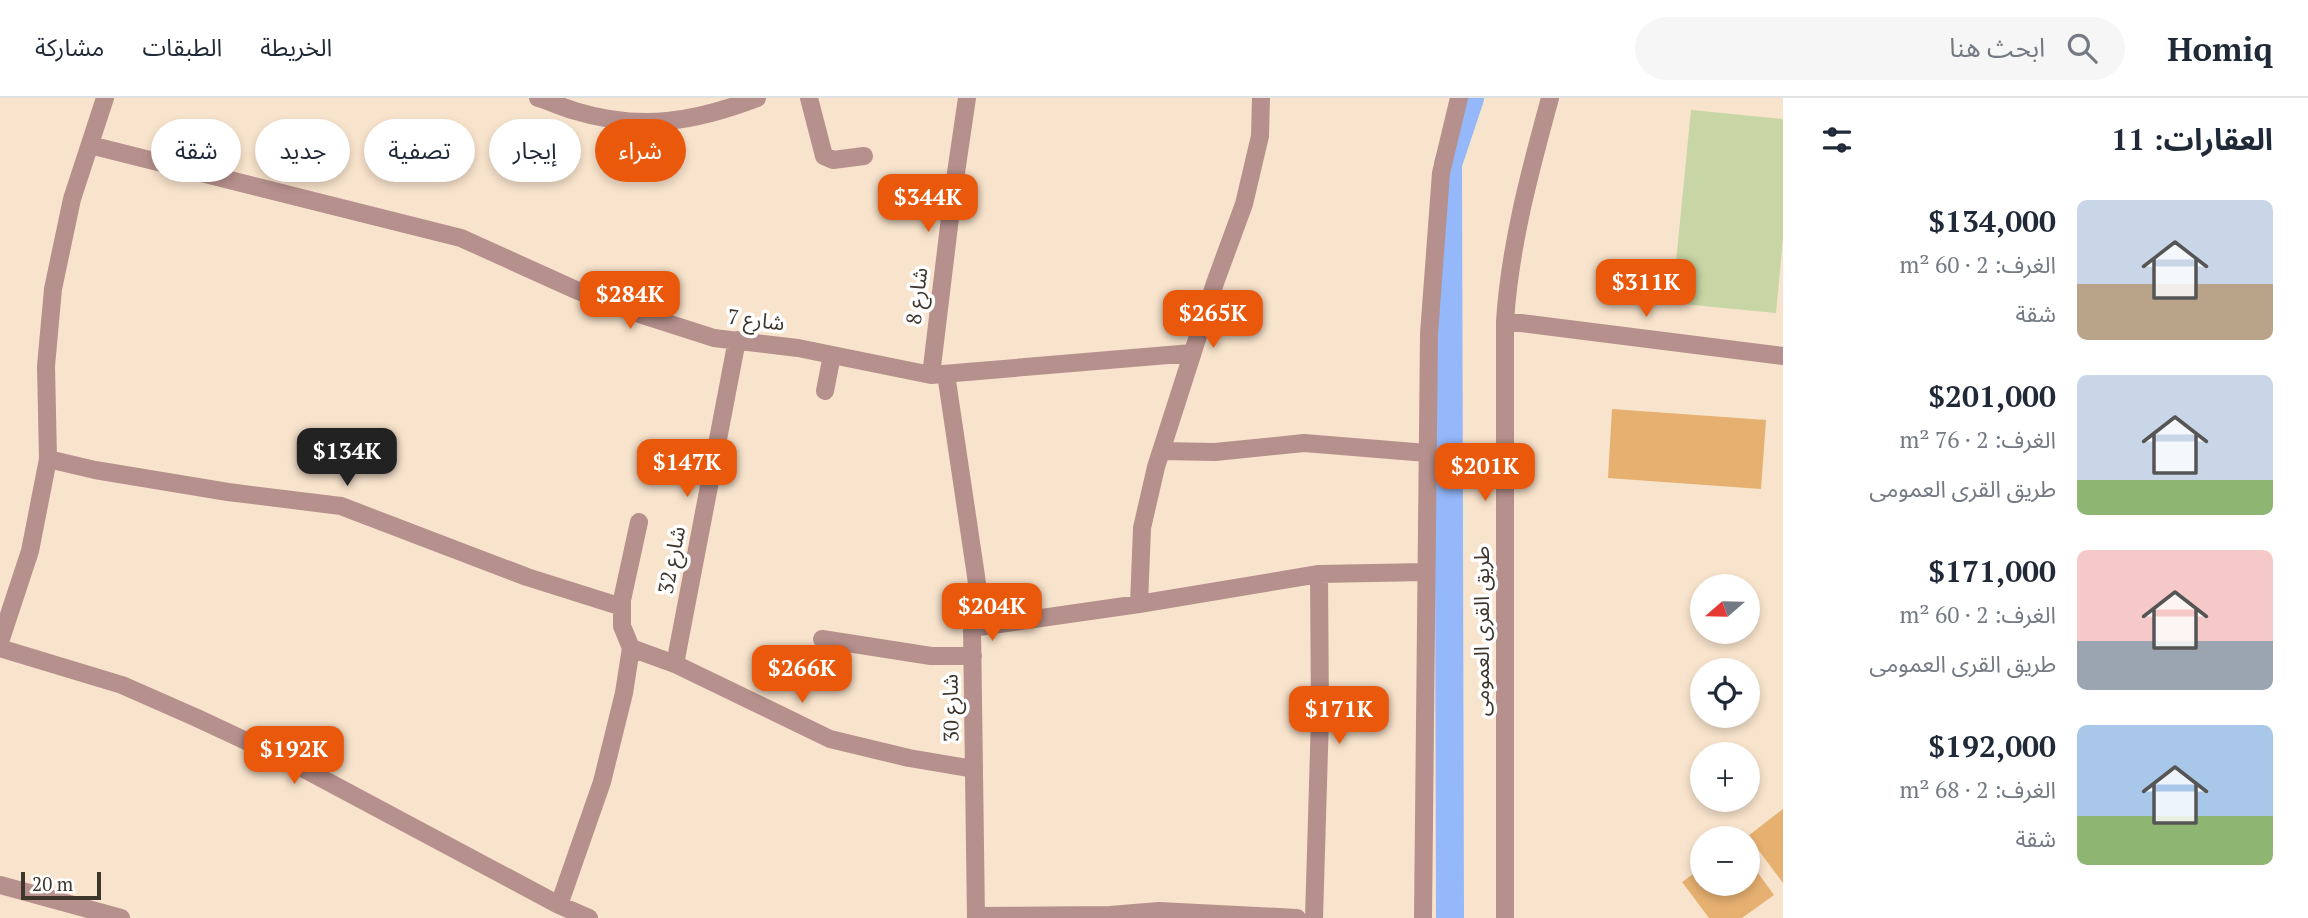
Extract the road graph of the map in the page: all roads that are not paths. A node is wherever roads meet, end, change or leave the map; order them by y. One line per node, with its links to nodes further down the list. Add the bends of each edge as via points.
1 (106, 98): 9 (street)
2 (538, 98): 3 (street, via 623,121 670,122 717,113)
3 (757, 98)
4 (808, 98): 10 (street, via 824,156 833,160)
5 (967, 98): 16 (street, شارع 8, via 953,193)
6 (1261, 98): 13 (street, via 1259,136 1244,204)
7 (1459, 98): 19 (street, via 1441,173 1436,224)
8 (1550, 98): 11 (street, طريق القرى العمومى, via 1508,274)
9 (90, 145): 12 (street, شارع 7, via 461,238 636,313 714,338); 20 (street, via 72,199 53,289 46,366)
10 (864, 156)
11 (1505, 321): 15 (street); 42 (street, طريق القرى العمومى)
12 (737, 340): 14 (street, شارع 7); 32 (street, شارع 32)
13 (1192, 353): 16 (street, شارع 7); 18 (street)
14 (832, 355): 16 (street, شارع 7); 17 (street)
15 (1783, 356)
16 (938, 374): 26 (street, شارع 30, via 976,583)
17 (825, 391)
18 (1161, 451): 19 (street, via 1215,452 1304,443); 24 (street, via 1142,528)
19 (1427, 453): 22 (street)
20 (48, 459): 25 (street, via 228,492 341,506 527,577); 28 (street, via 30,551)
21 (639, 522): 25 (street)
22 (1426, 572): 23 (street); 41 (street)
23 (1319, 574): 24 (street); 40 (street)
24 (1139, 604): 26 (street)
25 (622, 607): 30 (street, via 622,626)
26 (972, 628): 31 (street, شارع 30)
27 (822, 639): 31 (street, via 930,656)
28 (0, 642)
29 (0, 648): 35 (street, via 121,685 197,718 291,762)
30 (631, 648): 32 (street); 35 (street, via 602,782)
31 (973, 656): 33 (street, شارع 30)
32 (675, 664): 33 (street, via 830,739)
33 (974, 769): 36 (street, شارع 30)
34 (0, 885): 37 (street)
35 (559, 905): 38 (street)
36 (976, 917): 39 (street, via 1159,911)
37 (121, 918)
38 (589, 918)
39 (1297, 918)
40 (1314, 918)
41 (1423, 918)
42 (1505, 918)

